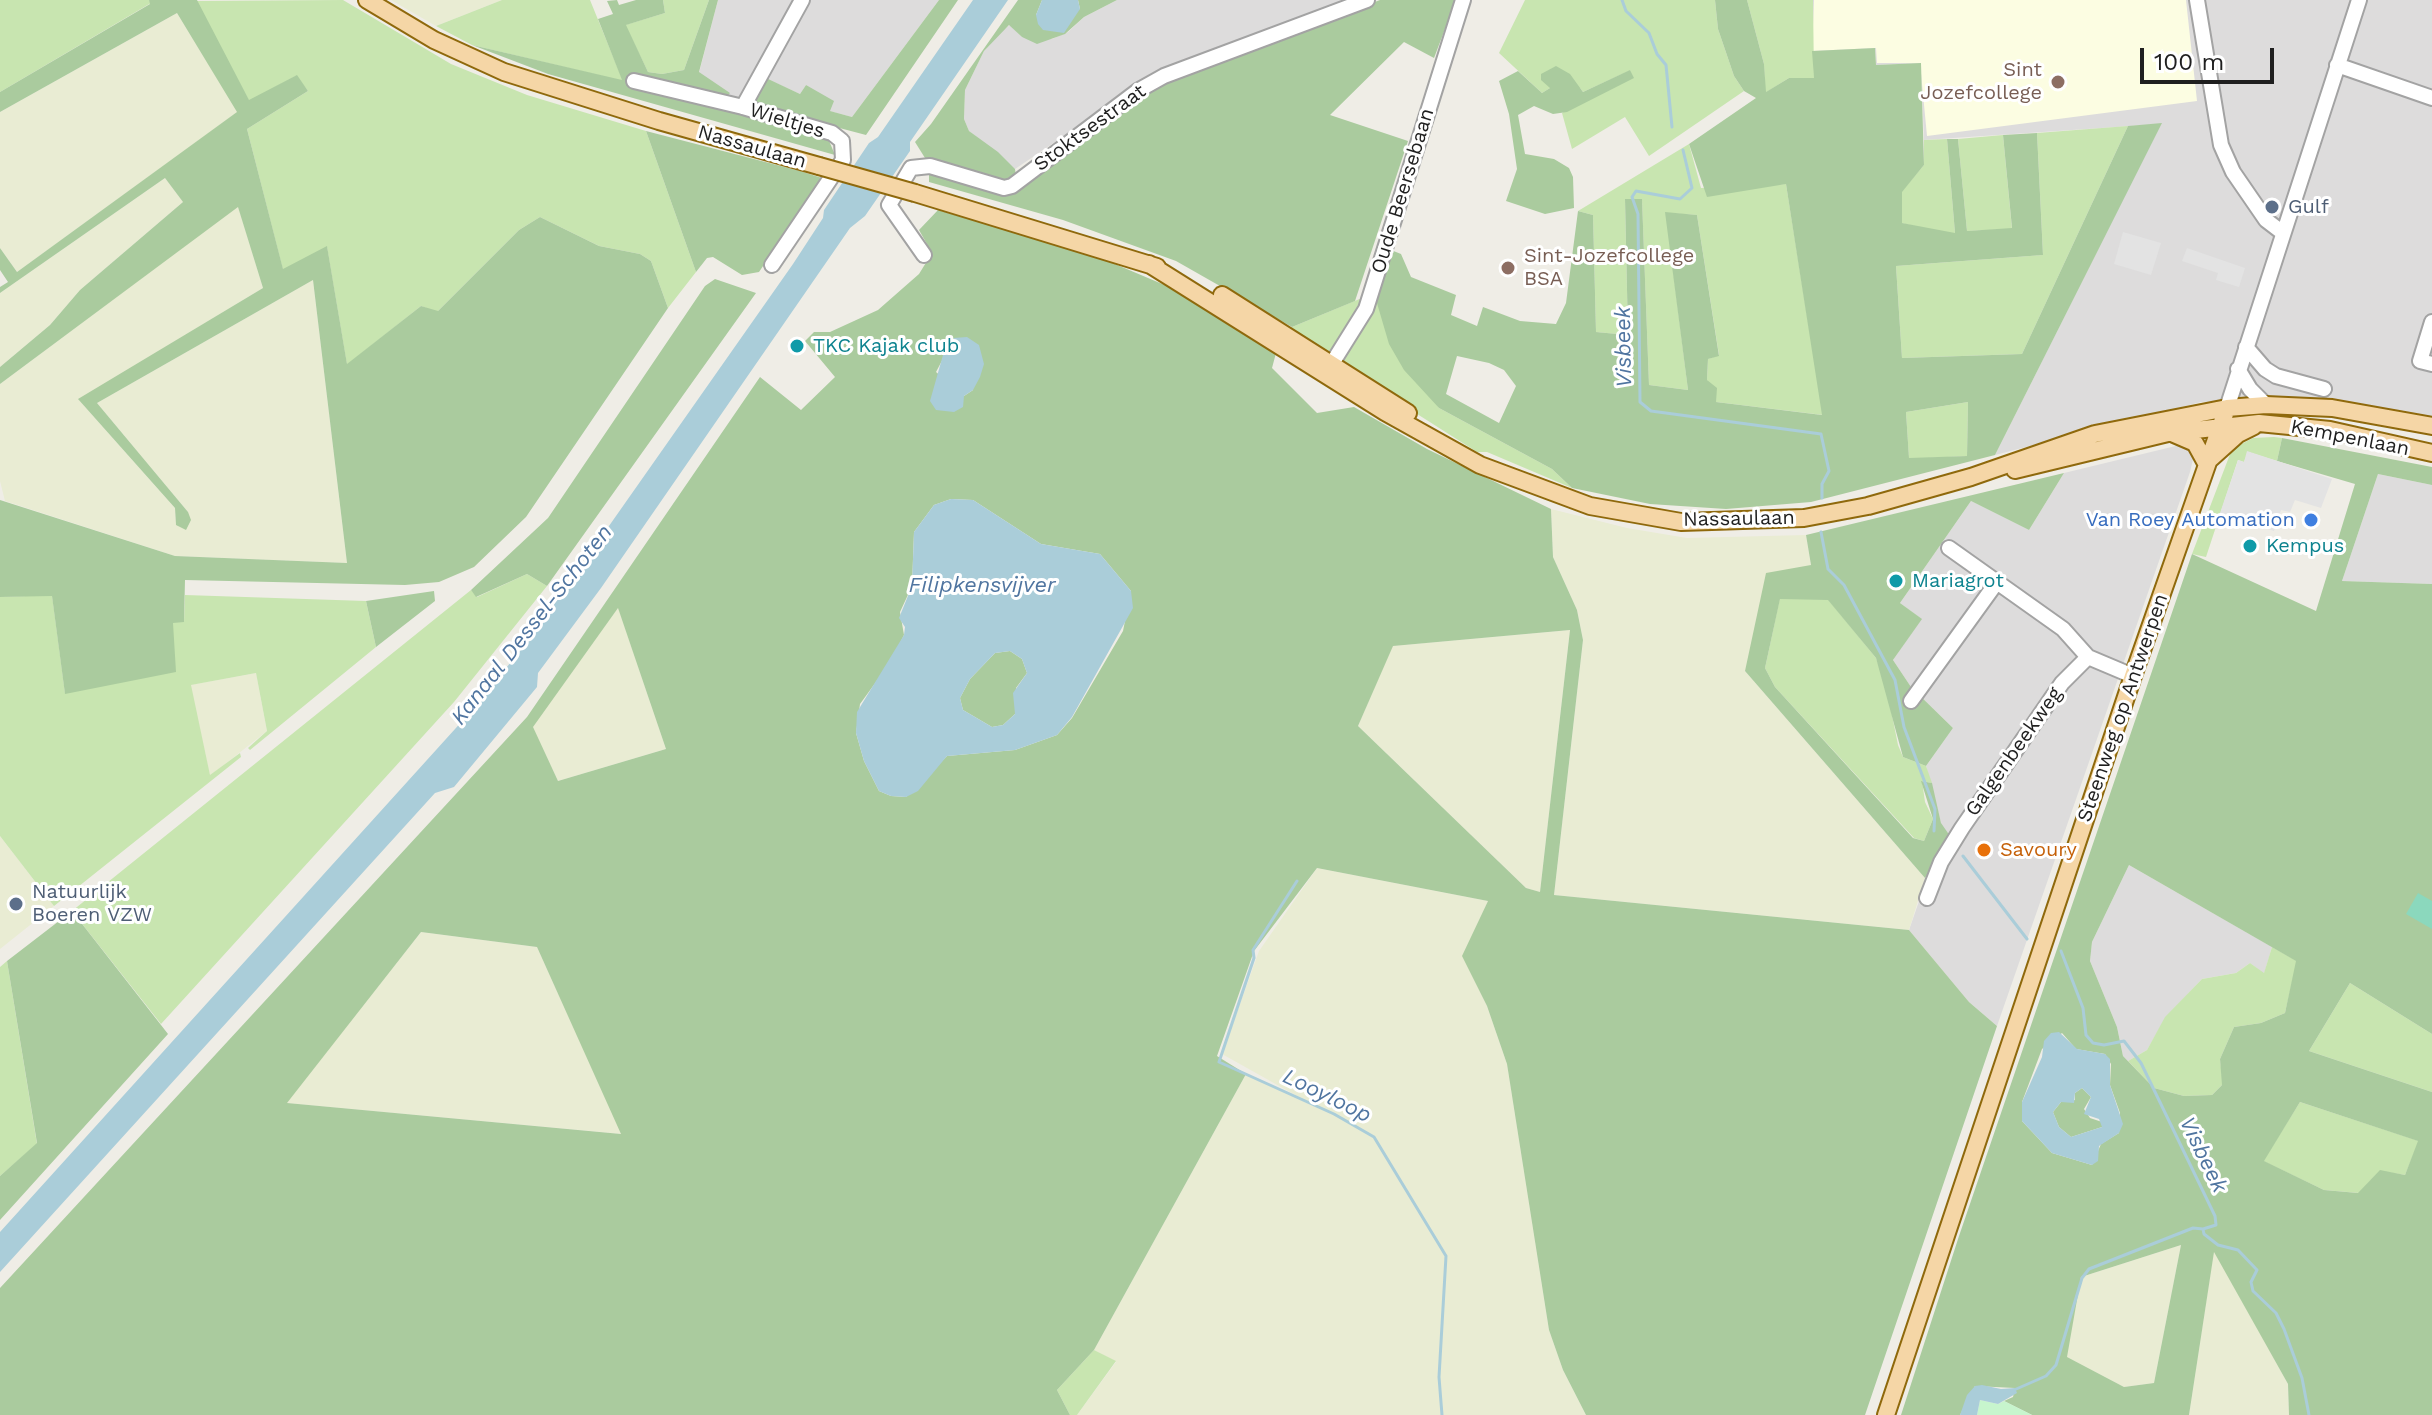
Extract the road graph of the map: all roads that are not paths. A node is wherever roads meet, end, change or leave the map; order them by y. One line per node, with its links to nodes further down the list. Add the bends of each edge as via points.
1 (367, 0): 17 (main road, Nassaulaan, bridge, via 446,47 504,72 1149,264 1207,287)
2 (802, 0): 10 (street)
3 (1367, 0): 12 (street, Stoktsestraat, via 1164,76 1012,186 930,166 911,168 889,205)
4 (1463, 0): 17 (street, Oude Beersebaan, via 1366,309)
5 (2197, 0): 11 (street, via 2221,145 2266,220)
6 (2359, 0): 7 (street, Steenweg op Antwerpen)
7 (2337, 65): 9 (street); 11 (street, Steenweg op Antwerpen)
8 (634, 81): 10 (street, Wieltjes)
9 (2432, 98)
10 (743, 107): 13 (street, Wieltjes, via 832,133 845,151)
11 (2283, 233): 15 (street, Steenweg op Antwerpen)
12 (924, 255)
13 (772, 265)
14 (2432, 322): 16 (street, via 2420,361)
15 (2246, 347): 18 (street, Steenweg op Antwerpen); 19 (street, via 2276,376)
16 (2432, 364)
17 (1329, 369): 30 (main road, Nassaulaan, via 1442,445 1508,475 1590,506 1681,522 1804,518)
18 (2238, 369): 20 (street); 21 (street, Steenweg op Antwerpen)
19 (2324, 389)
20 (2266, 405): 21 (main road, Kempenlaan); 22 (main road, Kempenlaan)
21 (2227, 408): 24 (main road, Steenweg op Antwerpen); 30 (main road, Nassaulaan, via 2095,434)
22 (2389, 418): 25 (main road, Kempenlaan); 26 (main road, via 2336,418)
23 (2259, 423): 24 (main road, Kempenlaan); 26 (main road, Kempenlaan); 29 (main road)
24 (2220, 425): 27 (main road, Nassaulaan); 29 (main road, Steenweg op Antwerpen)
25 (2432, 426)
26 (2330, 430): 28 (main road, Kempenlaan)
27 (2168, 433): 29 (main road, via 2192,441); 30 (main road, Nassaulaan, via 1981,479)
28 (2432, 453)
29 (2206, 463): 34 (main road, Steenweg op Antwerpen)
30 (1971, 477)
31 (1949, 548): 32 (street)
32 (1997, 582): 33 (street, via 2063,629); 35 (street)
33 (2088, 657): 34 (street); 36 (street, Galgenbeekweg, via 2062,683 1962,828)
34 (2133, 676): 37 (main road, Steenweg op Antwerpen)
35 (1911, 701)
36 (1927, 898)
37 (1886, 1415)

